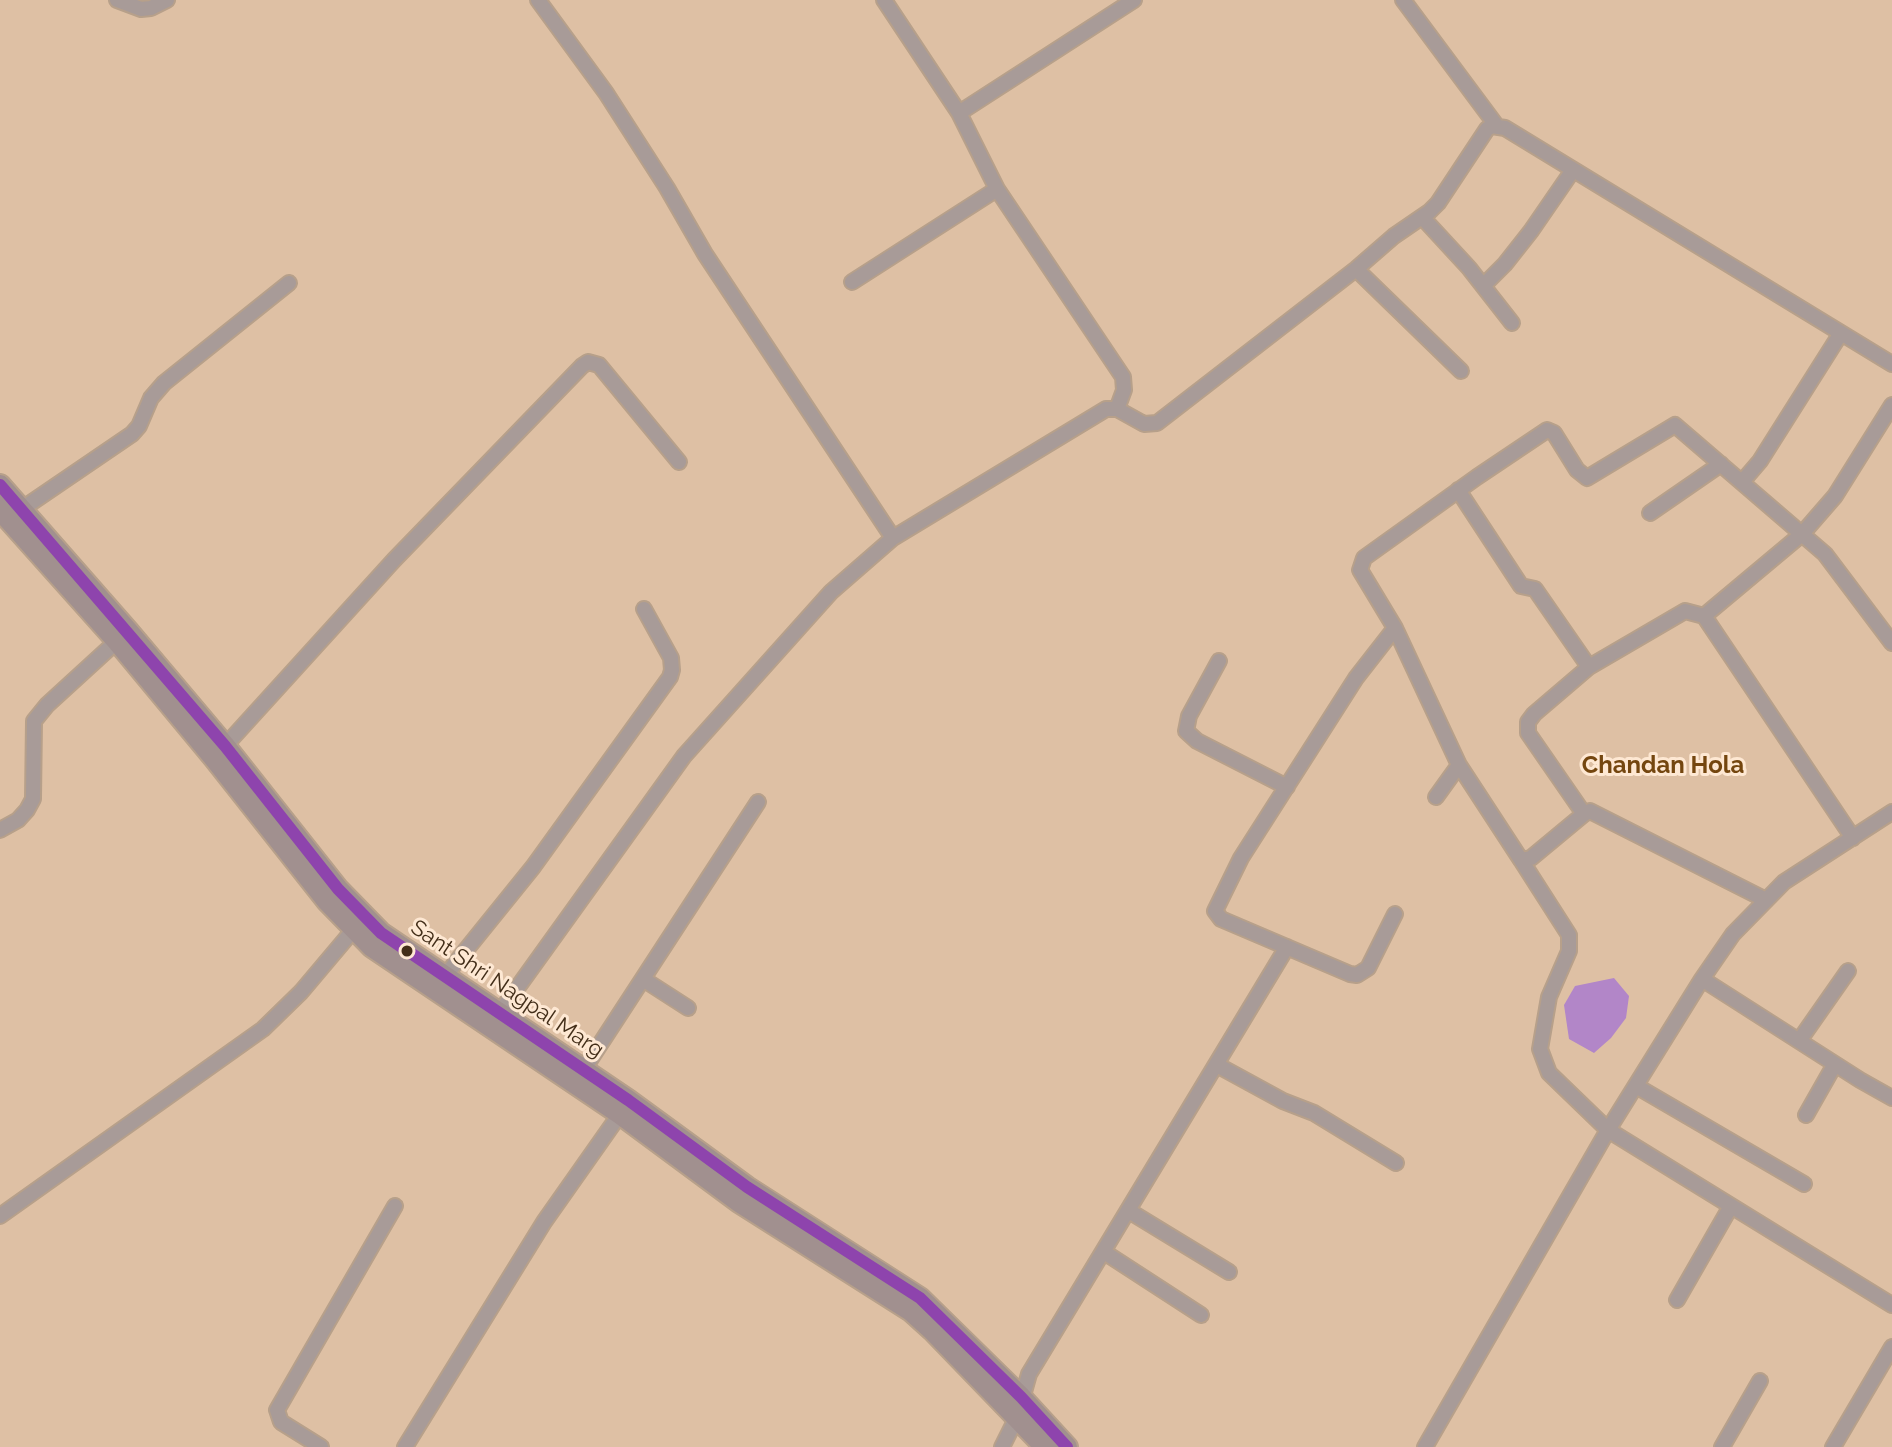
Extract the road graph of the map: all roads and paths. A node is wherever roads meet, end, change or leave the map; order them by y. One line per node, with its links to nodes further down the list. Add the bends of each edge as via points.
1 (117, 0): 2 (street, via 141,9)
2 (167, 0)
3 (538, 0): 31 (street, via 606,93 705,254)
4 (884, 0): 7 (street)
5 (1134, 0): 7 (street)
6 (1403, 0): 8 (street)
7 (959, 113): 10 (street)
8 (1496, 125): 9 (street); 11 (street, via 1487,129 1438,203)
9 (1573, 170): 15 (street, via 1531,231); 17 (street)
10 (997, 189): 13 (street); 21 (street, via 1123,377)
11 (1422, 217): 12 (street); 15 (street)
12 (1356, 269): 19 (street); 21 (street, via 1157,423 1144,424)
13 (852, 282)
14 (289, 283): 27 (street, via 164,383 132,434)
15 (1483, 286): 16 (street)
16 (1512, 323)
17 (1841, 333): 18 (street); 24 (street)
18 (1892, 364)
19 (1461, 371)
20 (1892, 405): 30 (street, via 1835,496)
21 (1117, 409): 31 (street, via 1106,409)
22 (679, 462): 39 (street, via 622,390 599,365 588,362 394,560)
23 (1721, 464): 24 (street); 26 (street, via 1673,425 1587,478 1547,430); 29 (street)
24 (1742, 482): 30 (street)
25 (0, 485): 27 (main road, Sant Shri Nagpal Marg)
26 (1458, 490): 34 (street, via 1360,565); 38 (street, via 1521,586 1535,589)
27 (22, 509): 39 (main road, Sant Shri Nagpal Marg)
28 (0, 510): 35 (main road, Sant Shri Nagpal Marg)
29 (1650, 513)
30 (1802, 534): 33 (street); 36 (street, via 1830,560)
31 (893, 538): 58 (street, via 831,592 684,756)
32 (644, 609): 54 (street, via 671,658 670,677 533,867)
33 (1704, 616): 38 (street, via 1685,611); 47 (street)
34 (1395, 628): 40 (street); 41 (street, via 1356,678)
35 (117, 641): 46 (street, via 34,721 33,799 18,820); 51 (main road, Sant Shri Nagpal Marg)
36 (1892, 643)
37 (1219, 661): 41 (street, via 1186,731)
38 (1589, 667): 45 (street, via 1528,722 1528,733)
39 (225, 746): 51 (main road, Sant Shri Nagpal Marg)
40 (1459, 765): 42 (street); 48 (street)
41 (1287, 787): 52 (street, via 1215,907 1221,919)
42 (1436, 797)
43 (758, 802): 55 (street)
44 (1892, 812): 47 (street)
45 (1584, 814): 48 (street, via 1531,858); 49 (street, via 1598,813)
46 (0, 830)
47 (1853, 838): 49 (street, via 1784,882)
48 (1521, 860): 67 (street, via 1569,935 1569,951 1549,997 1541,1057 1549,1073)
49 (1766, 900): 56 (street, via 1733,934)
50 (1395, 914): 52 (street, via 1368,968 1357,975)
51 (359, 924): 54 (main road, Sant Shri Nagpal Marg); 65 (main road, Sant Shri Nagpal Marg, via 392,962); 73 (street, via 263,1029)
52 (1287, 947): 61 (street)
53 (1848, 971): 59 (street)
54 (445, 976): 58 (main road, Sant Shri Nagpal Marg)
55 (643, 979): 57 (street); 62 (street)
56 (1702, 979): 59 (street); 63 (street)
57 (688, 1008)
58 (500, 1012): 62 (main road, Sant Shri Nagpal Marg)
59 (1799, 1041): 60 (street)
60 (1835, 1064): 64 (street); 66 (street)
61 (1217, 1065): 68 (street, via 1314,1113); 72 (street)
62 (584, 1069): 81 (main road, Sant Shri Nagpal Marg, via 747,1187 920,1298)
63 (1636, 1086): 67 (street); 69 (street)
64 (1892, 1098)
65 (620, 1114): 81 (main road, Sant Shri Nagpal Marg, via 739,1202 911,1311); 83 (street, via 544,1222)
66 (1806, 1115)
67 (1608, 1130): 71 (street); 87 (street)
68 (1396, 1163)
69 (1804, 1184)
70 (395, 1206): 82 (street, via 277,1410 281,1422)
71 (1731, 1206): 76 (street); 77 (street)
72 (1129, 1211): 74 (street); 75 (street)
73 (0, 1216)
74 (1104, 1252): 78 (street); 81 (street, via 1035,1362)
75 (1229, 1272)
76 (1677, 1300)
77 (1892, 1305)
78 (1201, 1315)
79 (1892, 1347): 89 (street)
80 (1760, 1381): 88 (street)
81 (1019, 1407): 84 (street); 85 (main road, Sant Shri Nagpal Marg); 86 (main road, Sant Shri Nagpal Marg)
82 (321, 1447)
83 (405, 1447)
84 (1002, 1447)
85 (1045, 1447)
86 (1067, 1447)
87 (1425, 1447)
88 (1722, 1447)
89 (1833, 1447)

